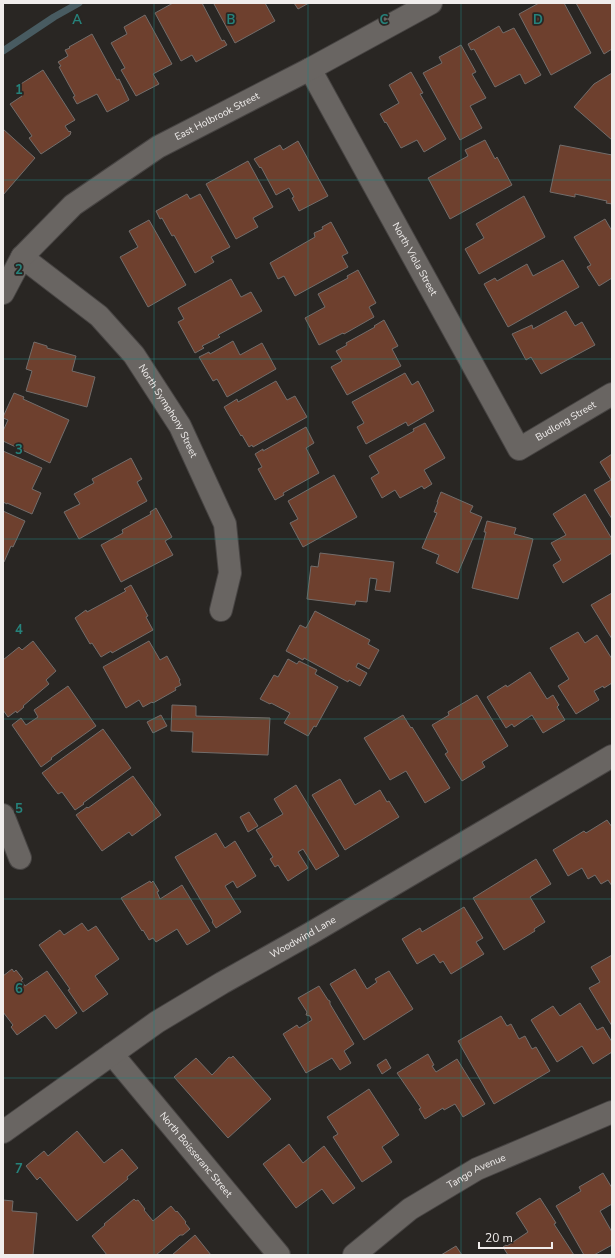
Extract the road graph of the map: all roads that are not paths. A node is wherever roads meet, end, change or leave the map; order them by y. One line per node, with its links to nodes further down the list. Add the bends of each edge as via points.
1 (431, 3): 2 (street, East Holbrook Street)
2 (310, 69): 3 (street, East Holbrook Street, via 158,148 73,205); 6 (street, North Viola Street)
3 (22, 257): 4 (street, East Holbrook Street); 7 (street, North Symphony Street, via 99,316 134,354 180,426 225,524 230,573)
4 (3, 292)
5 (612, 394): 6 (street, Budlong Street)
6 (519, 449)
7 (221, 610)
8 (612, 756): 11 (street, Woodwind Lane, via 222,983 157,1022)
9 (3, 815): 10 (street)
10 (20, 858)
11 (112, 1054): 13 (street, Woodwind Lane); 14 (street, North Boisseranc Street)
12 (612, 1112): 15 (street, Tango Avenue, via 477,1169 410,1209)
13 (3, 1132)
14 (279, 1255)
15 (354, 1255)

